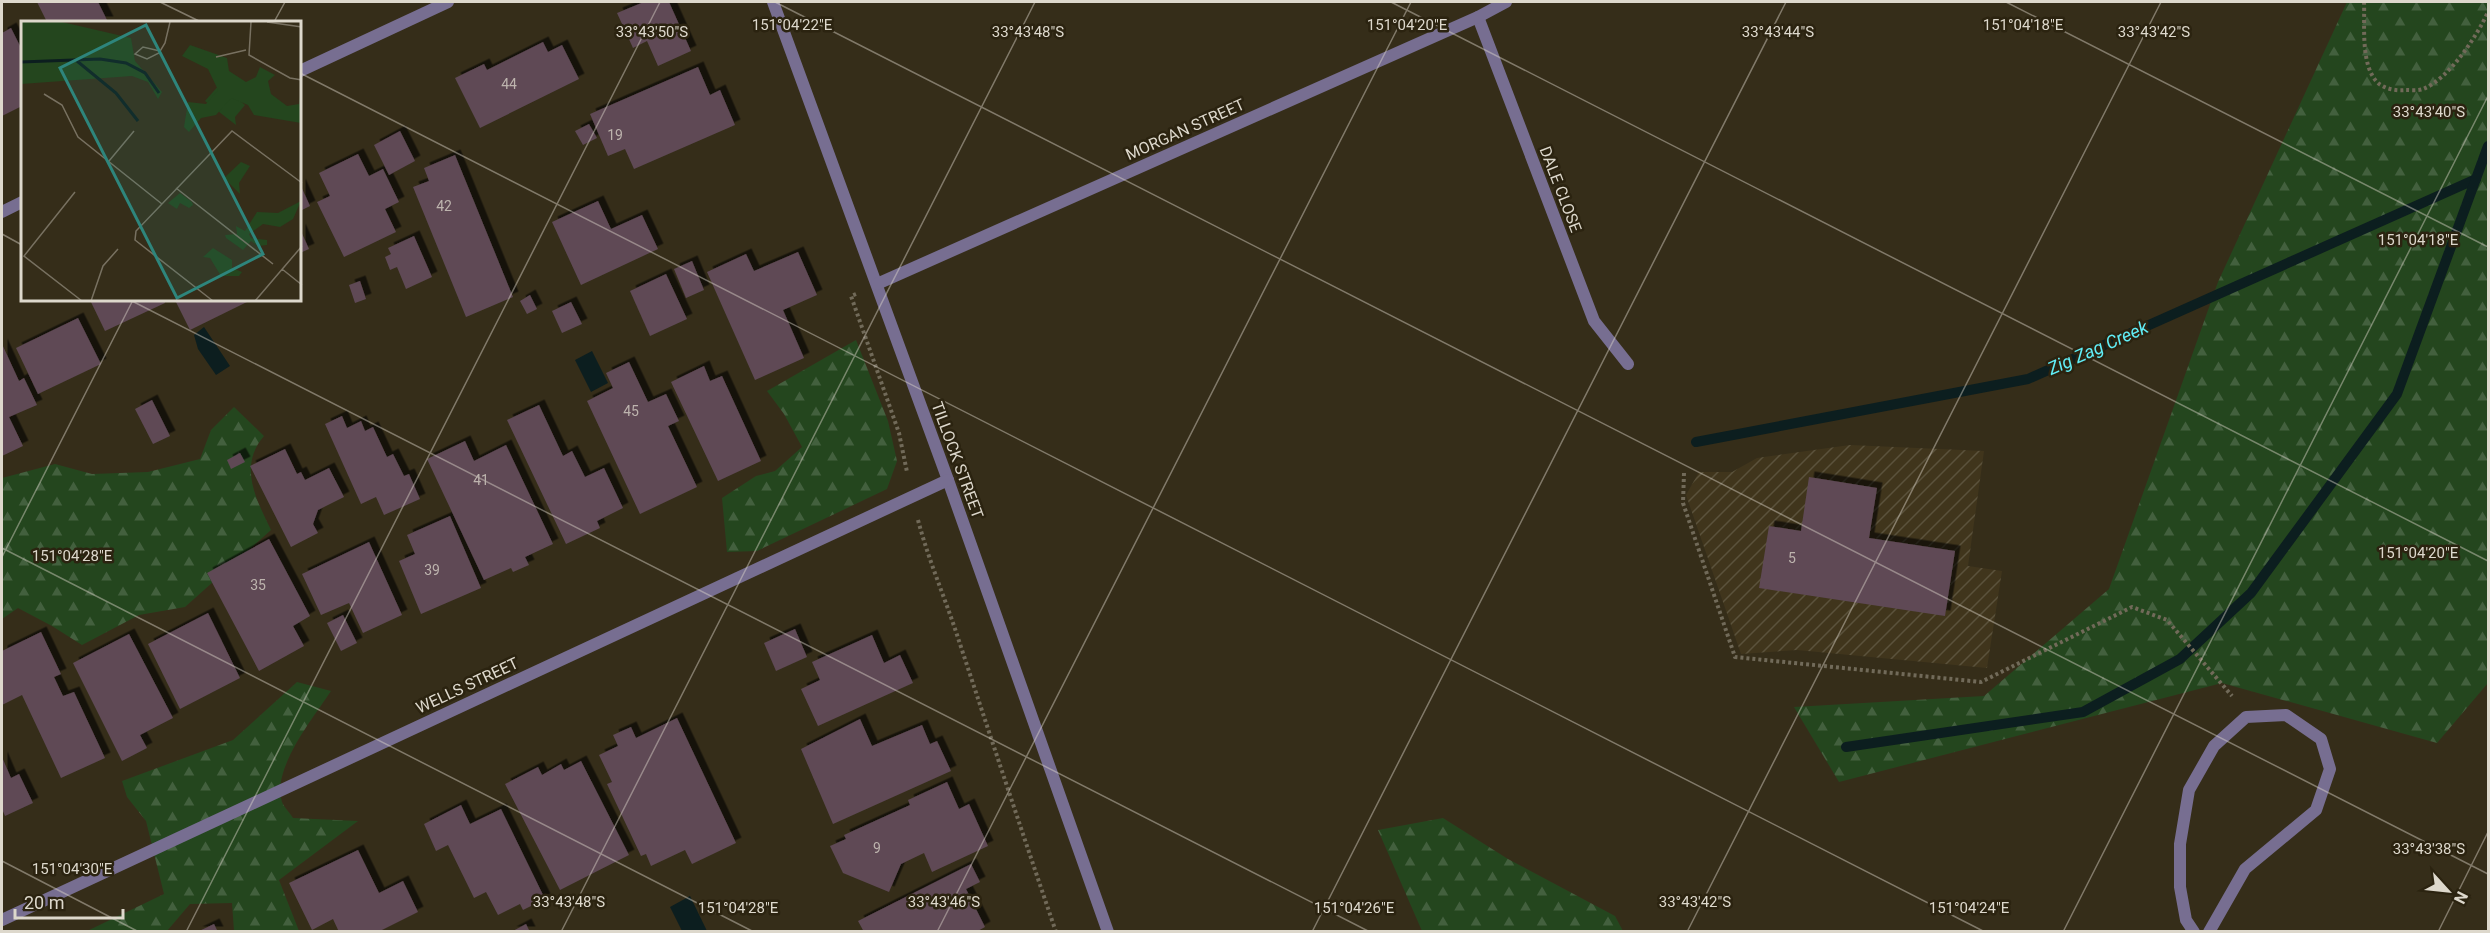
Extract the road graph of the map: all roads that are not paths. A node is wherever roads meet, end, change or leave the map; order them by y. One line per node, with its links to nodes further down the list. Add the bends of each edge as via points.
1 (448, 2): 5 (street)
2 (773, 2): 8 (street, TILLOCK STREET)
3 (1506, 2): 4 (street, MORGAN STREET)
4 (1478, 17): 8 (street, MORGAN STREET); 9 (street, DALE CLOSE, via 1594,321)
5 (302, 70)
6 (21, 202): 7 (street)
7 (2, 212)
8 (876, 284): 10 (street, TILLOCK STREET)
9 (1628, 364)
10 (948, 480): 11 (street, WELLS STREET); 12 (street, TILLOCK STREET)
11 (2, 920)
12 (1108, 932)
13 (2194, 932): 14 (street, via 2186,920 2180,887 2180,844 2189,789 2214,746 2246,717 2286,715 2321,739 2330,769 2316,810 2245,869)
14 (2209, 932)

